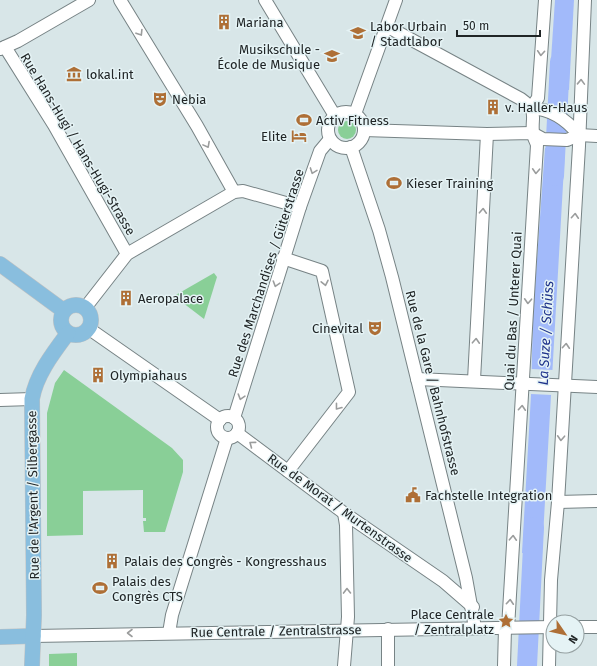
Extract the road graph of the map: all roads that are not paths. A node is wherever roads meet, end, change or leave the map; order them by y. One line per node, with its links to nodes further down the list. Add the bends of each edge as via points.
1 (90, 0): 8 (street)
2 (120, 0): 19 (street, one-way to 19)
3 (265, 0): 11 (street)
4 (396, 0): 7 (street)
5 (545, 0): 9 (street, Quai du Bas / Unterer Quai, one-way to 9, via 538,98)
6 (585, 0): 15 (street, one-way to 6)
7 (388, 27): 9 (street, via 521,99); 10 (street)
8 (2, 48): 21 (street, Rue Hans-Hugi / Hans-Hugi-Strasse, via 54,125)
9 (531, 108): 13 (street, Quai du Bas / Unterer Quai, via 534,119); 15 (street, via 547,110 568,123)
10 (355, 114): 11 (street, via 345,112); 12 (street, via 363,124)
11 (335, 116): 17 (street, via 328,126)
12 (364, 130): 14 (street); 18 (street, via 360,141)
13 (532, 133): 14 (street); 15 (street, via 545,139 567,140); 30 (street, Quai du Bas / Unterer Quai, one-way to 30, via 537,145)
14 (487, 134): 29 (street, one-way to 14)
15 (579, 135): 16 (street); 31 (street, one-way to 15)
16 (597, 136)
17 (330, 139): 18 (street, via 342,148); 20 (street, Rue des Marchandises / Güterstrasse, one-way to 20, via 320,151)
18 (351, 147): 28 (street, Rue de la Gare / Bahnhofstrasse, via 383,243)
19 (234, 192): 20 (street, via 250,193); 21 (street)
20 (302, 212): 22 (street, Rue des Marchandises / Güterstrasse)
21 (127, 254): 24 (street)
22 (284, 258): 35 (street, Rue des Marchandises / Güterstrasse, one-way to 35); 38 (street, one-way to 38, via 322,271 349,392)
23 (0, 264): 25 (main road)
24 (85, 308): 25 (main road, via 71,306); 26 (main road, via 90,315)
25 (64, 311): 27 (main road, via 60,321)
26 (88, 328): 27 (main road, via 79,335); 36 (street)
27 (68, 333): 33 (main road, Rue de l'Argent / Silbergasse, via 41,373)
28 (417, 379): 29 (street); 42 (street, Rue de la Gare / Bahnhofstrasse)
29 (474, 380): 30 (street)
30 (527, 383): 31 (street); 48 (street, Quai du Bas / Unterer Quai, one-way to 30)
31 (558, 385): 32 (street); 40 (street, one-way to 40)
32 (597, 387)
33 (32, 399): 34 (street); 52 (main road, Rue de l'Argent / Silbergasse)
34 (0, 400)
35 (234, 418): 36 (street, via 225,416); 37 (street, via 238,423)
36 (220, 420): 37 (street, via 217,426 218,433)
37 (232, 436): 38 (street, Rue de Morat / Murtenstrasse, one-way to 37); 51 (street, via 172,615)
38 (288, 472): 41 (street, Rue de Morat / Murtenstrasse)
39 (597, 501): 40 (street)
40 (558, 502): 43 (street)
41 (344, 513): 42 (street, Rue de Morat / Murtenstrasse, via 443,581); 50 (street, one-way to 41, via 347,554)
42 (473, 607): 47 (street, Rue de la Gare / Bahnhofstrasse)
43 (548, 614)
44 (545, 627): 48 (street, Rue Centrale / Zentralstrasse)
45 (585, 627): 46 (street)
46 (597, 627)
47 (475, 628): 48 (street, Rue Centrale / Zentralstrasse); 49 (street, Rue Centrale / Zentralstrasse)
48 (510, 628): 58 (street)
49 (388, 629): 50 (street, Rue Centrale / Zentralstrasse); 57 (street)
50 (346, 630): 51 (street, Rue Centrale / Zentralstrasse); 56 (street)
51 (169, 633): 52 (street, Rue Centrale / Zentralstrasse, one-way to 52)
52 (33, 636): 53 (main road, Rue Centrale / Zentralstrasse); 55 (main road, Rue de l'Argent / Silbergasse)
53 (0, 637)
54 (548, 654): 59 (street)
55 (32, 666)
56 (344, 666)
57 (388, 666)
58 (504, 666)
59 (549, 666)

